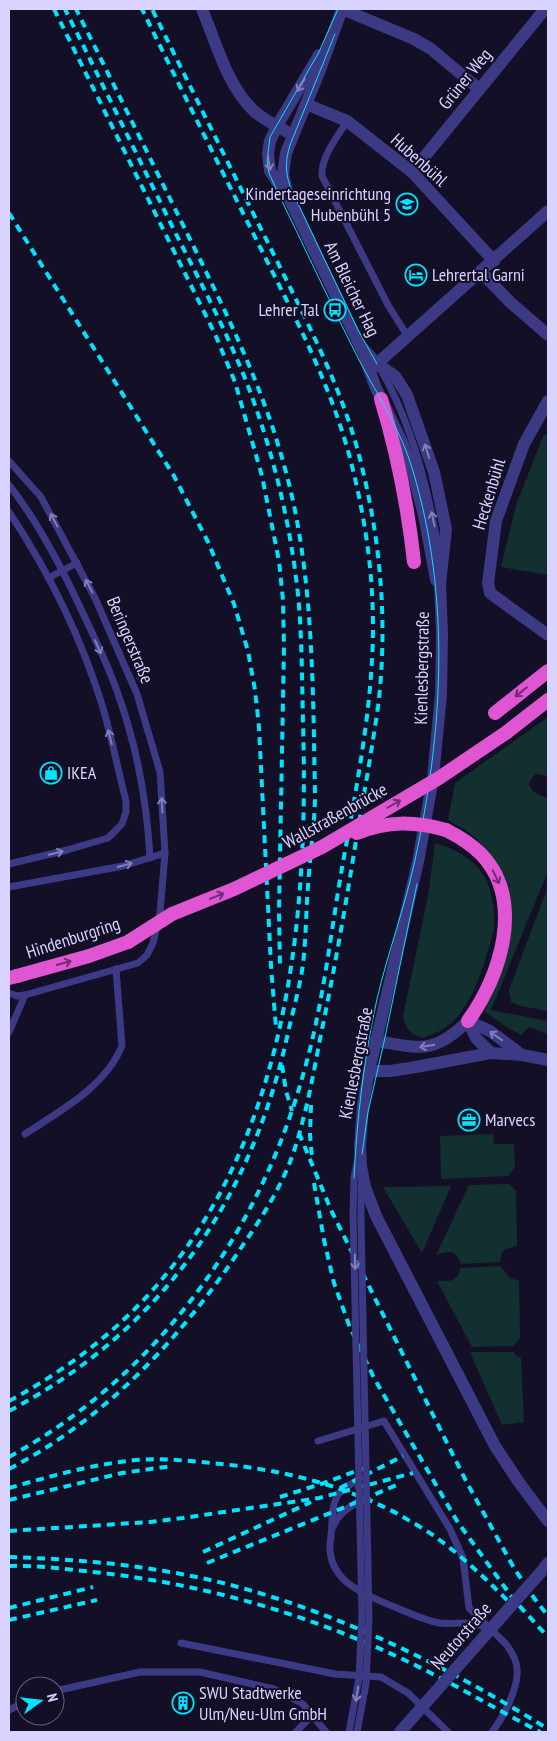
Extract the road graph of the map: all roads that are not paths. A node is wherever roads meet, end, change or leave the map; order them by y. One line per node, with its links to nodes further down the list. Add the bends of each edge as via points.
1 (202, 9): 8 (street, via 238,92 252,109)
2 (342, 9): 4 (street); 5 (street, via 414,39)
3 (545, 9): 5 (street, Grüner Weg)
4 (332, 34): 6 (street, Am Bleicher Hag); 8 (street, Am Bleicher Hag, one-way to 8)
5 (479, 89): 10 (street, Grüner Weg)
6 (306, 104): 7 (street, Hubenbühl); 9 (street, Am Bleicher Hag)
7 (347, 122): 10 (street, Hubenbühl); 16 (lane, via 326,155 322,176 388,306)
8 (277, 126): 9 (street); 11 (street, Am Bleicher Hag, one-way to 11, via 269,145 269,168)
9 (293, 135): 11 (street, Am Bleicher Hag, via 283,168)
10 (412, 172): 13 (street, Hubenbühl)
11 (288, 196): 17 (street, Am Bleicher Hag)
12 (548, 211): 13 (street)
13 (494, 261): 14 (street)
14 (482, 272): 15 (street); 16 (street)
15 (548, 335)
16 (408, 337): 18 (street)
17 (359, 344): 18 (street, Kienlesbergstraße)
18 (373, 367): 19 (street); 28 (street, Kienlesbergstraße, one-way to 18, via 446,535 429,454 404,389 395,376)
19 (381, 399): 24 (highway, via 399,470); 28 (street, Kienlesbergstraße, one-way to 28, via 414,476)
20 (548, 401): 29 (street, Heckenbühl, via 524,444 496,521 488,584 490,593)
21 (9, 461): 25 (lane, Beringerstraße, one-way to 21, via 41,497)
22 (9, 485): 26 (lane, Beringerstraße)
23 (9, 512): 27 (lane)
24 (414, 562)
25 (77, 563): 26 (lane); 34 (lane, Beringerstraße, one-way to 25, via 160,772 140,702 96,598)
26 (63, 571): 27 (lane); 35 (lane, Beringerstraße, one-way to 35, via 118,692 145,800)
27 (48, 578): 36 (lane, one-way to 27, via 108,838 122,824 126,812 103,709)
28 (440, 599): 45 (street, Kienlesbergstraße, via 442,686 433,778 418,862)
29 (548, 635)
30 (548, 671): 32 (highway, one-way to 32)
31 (548, 700): 33 (highway, Wallstraßenbrücke, one-way to 31, bridge, via 439,778)
32 (495, 712)
33 (322, 847): 38 (highway, Wallstraßenbrücke, one-way to 33, bridge, via 241,886); 43 (highway, one-way to 43, bridge, via 370,828 417,823 446,830 481,853 500,884 505,927 497,962)
34 (165, 854): 35 (lane); 39 (lane, Beringerstraße, via 160,913 153,943 138,963)
35 (150, 858): 37 (lane, one-way to 35)
36 (9, 864)
37 (9, 887)
38 (172, 914): 40 (highway, Hindenburgring, one-way to 38, bridge, via 128,942)
39 (116, 969): 42 (lane, Beringerstraße); 50 (lane, via 122,1046 117,1057 95,1084 75,1101)
40 (13, 977)
41 (9, 993): 42 (lane)
42 (25, 995): 44 (lane)
43 (468, 1021): 45 (street, one-way to 45, via 440,1043 423,1047); 46 (street, via 476,1038); 47 (street, one-way to 43, via 490,1031)
44 (9, 1032)
45 (376, 1041): 49 (street, Kienlesbergstraße)
46 (491, 1053): 47 (street); 49 (street, via 390,1071)
47 (522, 1055): 48 (street)
48 (548, 1060)
49 (369, 1071): 51 (street, Kienlesbergstraße)
50 (25, 1134)
51 (360, 1146): 52 (street, Kienlesbergstraße); 65 (lane, one-way to 65, bridge, via 354,1178 354,1214 362,1616 359,1678)
52 (361, 1166): 56 (street, Kienlesbergstraße, via 376,1216 487,1431 510,1470); 66 (lane, bridge, via 369,1618 366,1684)
53 (318, 1441): 59 (lane, via 384,1421 450,1530 463,1558 469,1608)
54 (360, 1478): 57 (lane, via 344,1488 334,1504)
55 (364, 1499): 57 (lane, via 343,1511)
56 (548, 1521)
57 (332, 1532): 59 (lane, via 330,1551 334,1567 348,1585 426,1620 480,1624)
58 (544, 1568): 67 (street, Neutorstraße, bridge)
59 (492, 1631): 69 (lane, via 511,1651 518,1669 515,1689)
60 (181, 1643): 68 (lane, via 335,1674 381,1677 408,1693)
61 (65, 1689): 62 (lane, via 140,1672 200,1672 274,1689 303,1704)
62 (313, 1714): 63 (lane); 64 (lane)
63 (296, 1732)
64 (326, 1732)
65 (350, 1732)
66 (357, 1732)
67 (400, 1732)
68 (448, 1732)
69 (492, 1732)

